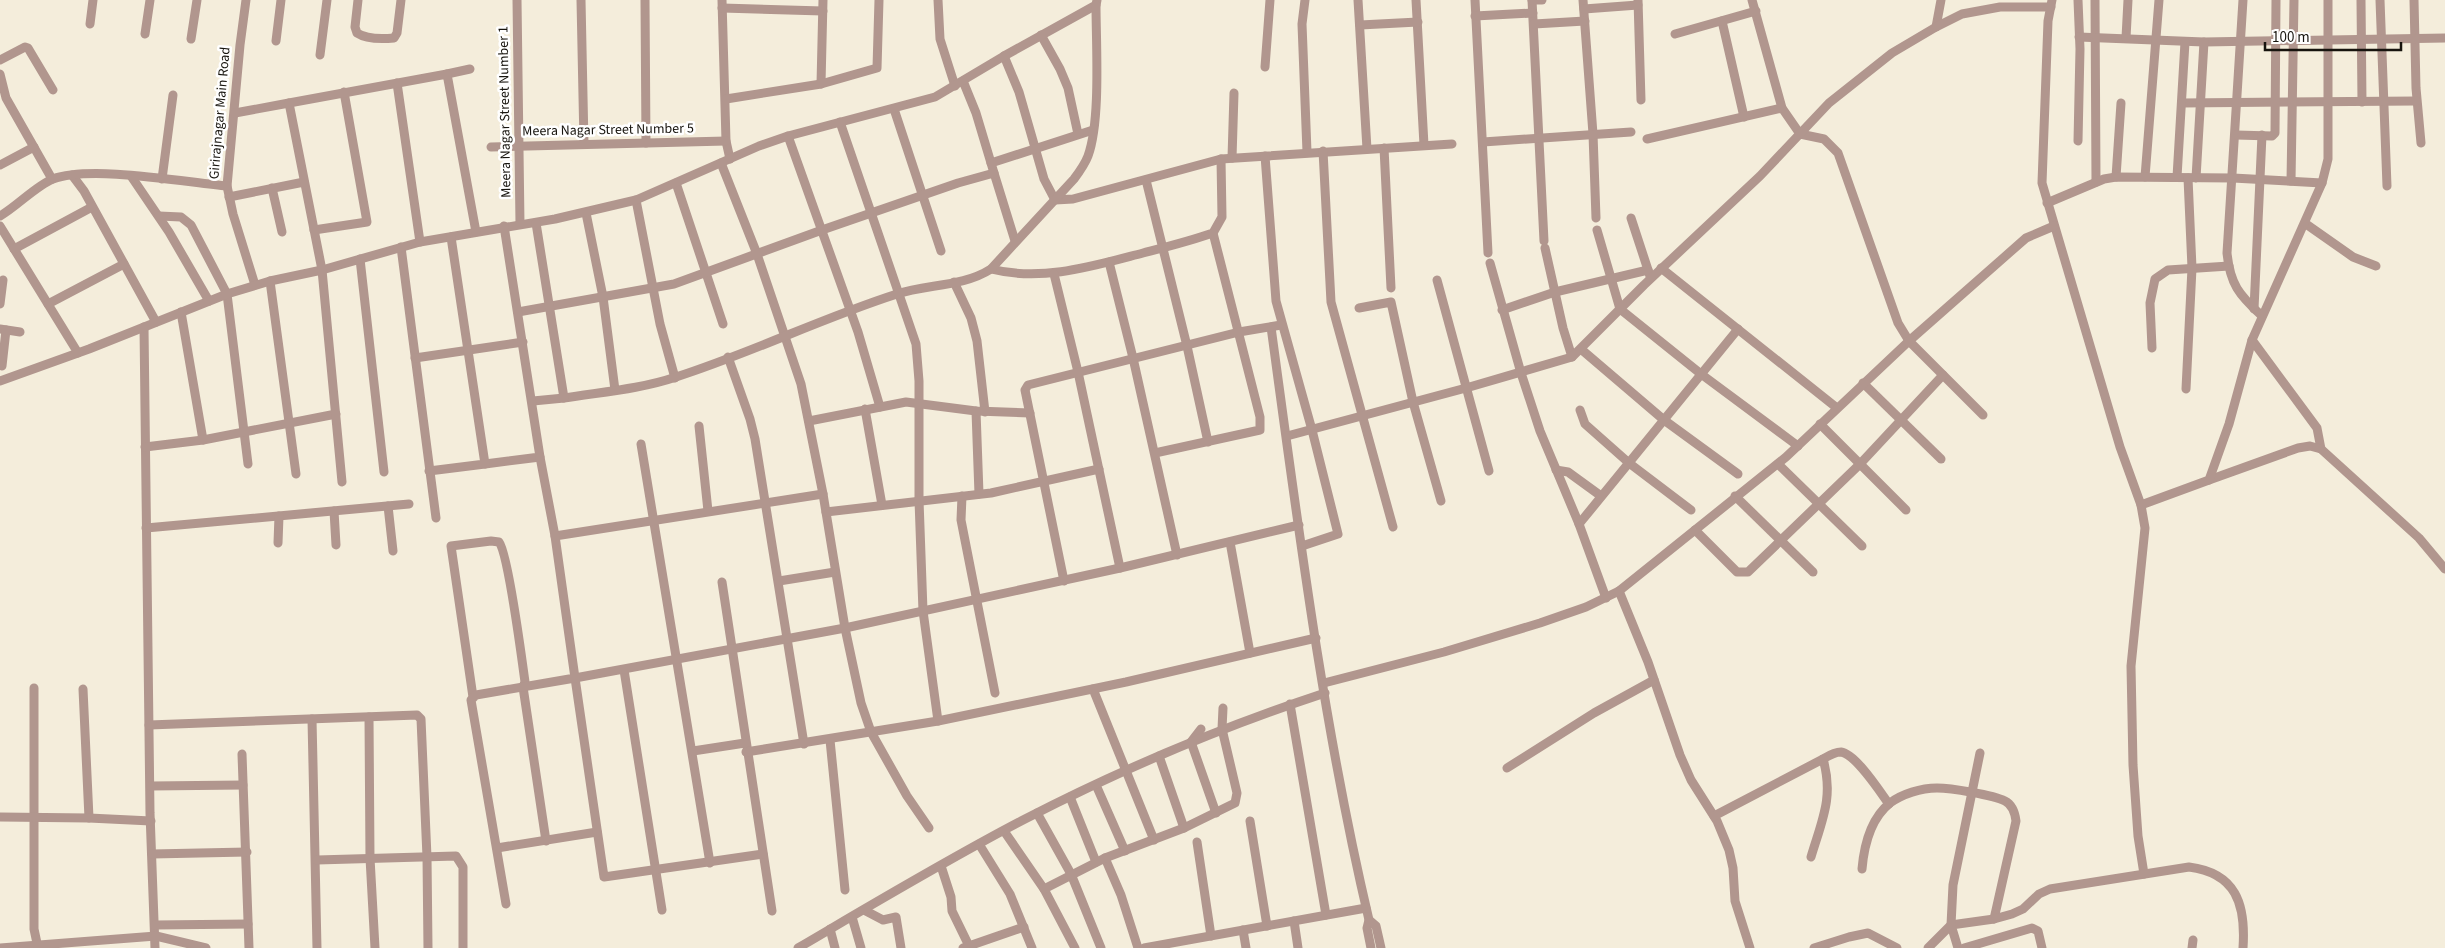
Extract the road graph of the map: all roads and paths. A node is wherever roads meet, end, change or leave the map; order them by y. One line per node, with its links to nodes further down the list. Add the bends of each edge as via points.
1 (93, 0): 47 (street)
2 (150, 0): 51 (street)
3 (196, 0): 61 (street)
4 (246, 0): 99 (street, Girirajnagar Main Road)
5 (281, 0): 63 (street)
6 (327, 0): 70 (street)
7 (358, 0): 8 (street, via 357,33 388,39 397,33)
8 (401, 0)
9 (517, 0): 120 (street, Meera Nagar Street Number 1)
10 (582, 0): 117 (street)
11 (645, 0): 115 (street)
12 (823, 0): 40 (street)
13 (879, 0): 78 (street, via 877,68)
14 (938, 0): 79 (street, via 940,39)
15 (1270, 0): 73 (street)
16 (1305, 0): 127 (street, via 1302,24)
17 (1358, 0): 49 (street)
18 (1416, 0): 46 (street)
19 (1475, 0): 43 (street)
20 (1532, 0): 21 (street); 42 (street)
21 (1542, 0)
22 (1752, 0): 41 (street)
23 (1941, 0): 50 (street)
24 (2078, 0): 54 (street)
25 (2095, 0): 55 (street)
26 (2128, 0): 56 (street)
27 (2159, 0): 66 (street)
28 (2243, 0): 69 (street)
29 (2276, 0): 64 (street)
30 (2294, 0): 65 (street)
31 (2328, 0): 62 (street)
32 (2362, 0): 59 (street)
33 (2380, 0): 60 (street)
34 (2414, 0): 57 (street)
35 (1638, 2): 39 (street); 85 (street)
36 (1097, 3): 53 (street); 102 (street)
37 (722, 4): 40 (street); 84 (street)
38 (2051, 4): 50 (street, via 1981,10 1962,14); 159 (street, via 2041,162)
39 (1584, 5): 44 (street)
40 (823, 10): 78 (street)
41 (1756, 11): 45 (street); 97 (street)
42 (1533, 13): 43 (street); 48 (street)
43 (1475, 16): 114 (street)
44 (1585, 21): 48 (street); 105 (street)
45 (1722, 21): 52 (street); 100 (street)
46 (1418, 22): 49 (street); 121 (street)
47 (90, 24)
48 (1534, 24): 111 (street)
49 (1360, 25): 125 (street)
50 (1936, 27): 106 (street, via 1892,53 1829,103)
51 (145, 34)
52 (1675, 34)
53 (1041, 35): 71 (street); 104 (street, via 1068,88)
54 (2080, 37): 55 (street); 113 (street)
55 (2097, 38): 56 (street); 149 (street)
56 (2126, 38): 66 (street)
57 (2414, 38): 58 (street); 60 (street); 87 (street)
58 (2445, 38)
59 (2362, 39): 60 (street); 62 (street); 91 (street)
60 (2381, 39): 86 (street)
61 (191, 40)
62 (2328, 40): 65 (street); 90 (street)
63 (276, 41)
64 (2276, 41): 65 (street); 69 (street); 95 (street)
65 (2294, 41): 96 (street)
66 (2156, 42): 67 (street); 139 (street)
67 (2185, 42): 68 (street); 89 (street)
68 (2204, 42): 69 (street); 93 (street)
69 (2241, 42): 94 (street)
70 (320, 55)
71 (1004, 56): 79 (street); 123 (street)
72 (0, 60): 80 (street, via 28,48)
73 (1265, 67)
74 (470, 69): 76 (street)
75 (0, 74): 122 (street, via 6,98)
76 (448, 74): 77 (street); 177 (street)
77 (397, 83): 81 (street); 181 (street)
78 (821, 84): 84 (street)
79 (959, 84): 98 (street, via 935,97); 132 (street, via 976,113)
80 (53, 90)
81 (344, 92): 92 (street); 173 (street, via 367,222)
82 (1234, 93): 129 (street)
83 (173, 95): 144 (street)
84 (726, 99): 112 (street)
85 (1641, 100)
86 (2383, 101): 87 (street); 91 (street); 153 (street)
87 (2416, 101): 116 (street)
88 (2121, 102): 138 (street)
89 (2182, 102): 93 (street); 140 (street)
90 (2328, 102): 91 (street); 96 (street); 151 (street, via 2328,159)
91 (2362, 102)
92 (289, 103): 99 (street); 148 (street)
93 (2200, 103): 94 (street); 141 (street)
94 (2237, 103): 95 (street); 107 (street)
95 (2276, 103): 96 (street); 108 (street, via 2275,134)
96 (2294, 103): 147 (street)
97 (1782, 108): 100 (street); 106 (street)
98 (894, 109): 101 (street); 155 (street)
99 (235, 113): 152 (street, Girirajnagar Main Road)
100 (1744, 117): 110 (street)
101 (840, 122): 109 (street); 162 (street)
102 (1092, 130): 104 (street); 158 (street, via 1084,166)
103 (1631, 132): 105 (street)
104 (1078, 134): 123 (street)
105 (1593, 134): 111 (street); 165 (street)
106 (1800, 134): 195 (street); 234 (street, via 1824,139 1838,154 1890,306)
107 (2236, 135): 108 (street); 142 (street)
108 (2262, 135): 146 (street)
109 (788, 136): 130 (street); 174 (street)
110 (1647, 139)
111 (1540, 140): 114 (street); 209 (street, via 1544,245)
112 (726, 141): 115 (street, Meera Nagar Street Number 5); 130 (street)
113 (2078, 141)
114 (1483, 142): 186 (street)
115 (646, 143): 117 (street, Meera Nagar Street Number 5)
116 (2421, 143)
117 (584, 144): 120 (street, Meera Nagar Street Number 5)
118 (1452, 144): 121 (street)
119 (491, 146): 120 (street, Meera Nagar Street Number 5)
120 (520, 146): 168 (street, Meera Nagar Street Number 1)
121 (1424, 146): 124 (street)
122 (34, 147): 134 (street); 143 (street)
123 (1036, 147): 132 (street); 158 (street, via 1044,179)
124 (1384, 148): 125 (street); 207 (street)
125 (1367, 149): 126 (street)
126 (1323, 151): 127 (street); 269 (street, via 1331,302)
127 (1307, 152): 128 (street)
128 (1265, 156): 129 (street); 227 (street)
129 (1232, 158): 131 (street)
130 (730, 159): 133 (street)
131 (1221, 160): 145 (street); 178 (street, via 1222,217)
132 (991, 162): 135 (street)
133 (721, 163): 150 (street); 187 (street)
134 (0, 164)
135 (994, 173): 155 (street); 180 (street)
136 (72, 175): 137 (street); 143 (street); 160 (street)
137 (131, 176): 144 (street); 164 (street)
138 (2116, 177): 139 (street); 149 (street)
139 (2145, 177): 140 (street)
140 (2177, 177): 141 (street)
141 (2192, 178): 142 (street); 196 (street)
142 (2233, 178): 146 (street); 192 (street, via 2228,226)
143 (52, 179): 163 (street)
144 (162, 179): 152 (street)
145 (1146, 180): 158 (street, via 1073,199); 183 (street)
146 (2260, 180): 147 (street); 219 (street)
147 (2291, 181): 151 (street)
148 (304, 182): 154 (street); 173 (street)
149 (2096, 182): 159 (street)
150 (676, 183): 157 (street); 198 (street)
151 (2322, 183): 169 (street)
152 (227, 186): 156 (street, Girirajnagar Main Road)
153 (2387, 186)
154 (272, 188): 156 (street); 176 (street)
155 (923, 196): 162 (street); 185 (street)
156 (229, 197): 206 (street, Girirajnagar Main Road)
157 (636, 200): 161 (street); 208 (street)
158 (1055, 200): 180 (street)
159 (2047, 203): 172 (street)
160 (92, 208): 184 (street); 191 (street)
161 (586, 213): 167 (street); 212 (street)
162 (872, 214): 174 (street); 210 (street)
163 (0, 216)
164 (159, 216): 211 (street, via 181,217 191,224); 213 (street)
165 (1596, 218)
166 (1631, 218): 200 (street)
167 (536, 222): 168 (street); 216 (street)
168 (520, 224): 171 (street)
169 (2306, 224): 193 (street, via 2353,257); 224 (street)
170 (0, 226): 184 (street)
171 (504, 226): 177 (street); 223 (street)
172 (2054, 226): 234 (street, via 2026,238); 314 (street, via 2120,447)
173 (314, 230): 197 (street)
174 (822, 230): 187 (street); 220 (street)
175 (1598, 230): 201 (street)
176 (282, 232)
177 (476, 232): 179 (street)
178 (1213, 233): 183 (street); 232 (street)
179 (450, 237): 181 (street); 239 (street)
180 (1015, 241): 194 (street)
181 (420, 242): 182 (street)
182 (401, 247): 188 (street); 244 (street)
183 (1162, 248): 189 (street); 237 (street)
184 (14, 249): 215 (street)
185 (940, 251)
186 (1488, 253)
187 (757, 254): 198 (street); 233 (street)
188 (360, 259): 197 (street); 297 (street)
189 (1109, 262): 199 (street); 245 (street)
190 (1490, 263): 221 (street)
191 (124, 264): 215 (street); 225 (street)
192 (2229, 266): 196 (street); 219 (street, via 2235,287)
193 (2376, 266)
194 (991, 268): 199 (street, via 1012,274); 205 (street, via 982,275)
195 (1661, 268): 200 (street); 229 (street)
196 (2192, 268): 238 (street, via 2168,270 2155,279 2150,303); 255 (street)
197 (322, 270): 203 (street); 267 (street)
198 (705, 273): 208 (street); 226 (street)
199 (1054, 274): 247 (street)
200 (1649, 274): 201 (street); 218 (street)
201 (1611, 278): 209 (street); 218 (street)
202 (3, 280): 214 (street)
203 (270, 280): 206 (street); 273 (street)
204 (1436, 280): 254 (street)
205 (954, 282): 210 (street); 265 (street, via 971,318 977,341)
206 (255, 285): 211 (street)
207 (1391, 288)
208 (653, 290): 212 (street); 251 (street)
209 (1555, 292): 221 (street); 243 (street)
210 (899, 293): 220 (street); 259 (street, via 916,344)
211 (227, 294): 213 (street); 277 (street)
212 (603, 298): 216 (street); 256 (street)
213 (209, 301): 222 (street)
214 (0, 304)
215 (48, 304): 241 (street)
216 (551, 306): 223 (street); 257 (street)
217 (1359, 308): 260 (street, via 1391,302)
218 (1620, 309): 240 (street); 249 (street)
219 (2254, 309): 224 (street)
220 (850, 310): 233 (street); 261 (street)
221 (1502, 310): 248 (street)
222 (181, 312): 225 (street); 279 (street)
223 (518, 312): 236 (street)
224 (2262, 316): 235 (street)
225 (156, 322): 228 (street)
226 (723, 324)
227 (1276, 326): 232 (street); 276 (street); 278 (street)
228 (144, 327): 241 (street); 283 (street)
229 (1738, 329): 249 (street); 262 (street)
230 (3, 330): 231 (street); 246 (street)
231 (20, 332)
232 (1239, 332): 237 (street); 280 (street, via 1260,417 1260,430)
233 (783, 335): 242 (street); 272 (street, via 801,384)
234 (1909, 340): 250 (street); 253 (street)
235 (2252, 340): 284 (street, via 2317,428); 300 (street)
236 (523, 342): 239 (street); 258 (street)
237 (1187, 346): 245 (street); 280 (street)
238 (2152, 348)
239 (468, 350): 244 (street); 290 (street)
240 (1582, 350): 243 (street); 270 (street)
241 (78, 353): 252 (street)
242 (728, 357): 251 (street); 312 (street, via 750,419)
243 (1572, 357): 248 (street)
244 (415, 358): 294 (street)
245 (1133, 358): 247 (street); 285 (street)
246 (2, 366)
247 (1078, 372): 266 (street, via 1028,384 1025,390); 293 (street)
248 (1521, 373): 254 (street); 295 (street)
249 (1701, 374): 270 (street); 282 (street)
250 (1943, 375): 268 (street); 271 (street)
251 (676, 378): 256 (street)
252 (0, 381)
253 (1863, 383): 262 (street); 271 (street)
254 (1466, 388): 260 (street); 296 (street)
255 (2186, 389)
256 (615, 390): 257 (street)
257 (564, 398): 258 (street)
258 (533, 401): 286 (street)
259 (919, 402): 261 (street); 265 (street); 308 (street)
260 (1413, 402): 269 (street); 309 (street)
261 (880, 407): 263 (street)
262 (1837, 408): 274 (street)
263 (866, 410): 272 (street); 313 (street)
264 (1580, 410): 288 (street, via 1585,424)
265 (980, 412): 266 (street); 304 (street)
266 (1030, 413): 301 (street)
267 (336, 414): 273 (street); 302 (street)
268 (1983, 415)
269 (1362, 416): 276 (street); 326 (street)
270 (1664, 420): 288 (street); 299 (street)
271 (1901, 420): 287 (street); 292 (street)
272 (809, 421): 303 (street)
273 (288, 423): 277 (street); 298 (street)
274 (1820, 424): 282 (street); 292 (street)
275 (699, 426): 319 (street)
276 (1312, 430): 278 (street); 334 (street, via 1338,534)
277 (244, 432): 279 (street); 289 (street)
278 (1287, 436): 325 (street)
279 (203, 440): 283 (street)
280 (1208, 442): 285 (street)
281 (641, 444): 323 (street)
282 (1798, 446): 291 (street)
283 (145, 447): 327 (street)
284 (2321, 449): 300 (street, via 2310,446 2298,448); 339 (street, via 2419,538)
285 (1155, 453): 337 (street)
286 (540, 458): 290 (street); 329 (street)
287 (1941, 459)
288 (1629, 463): 306 (street); 316 (street)
289 (248, 464)
290 (485, 464): 294 (street)
291 (1778, 464): 307 (street); 310 (street)
292 (1860, 464): 310 (street); 317 (street)
293 (1099, 469): 301 (street); 338 (street)
294 (429, 470): 322 (street)
295 (1556, 470): 306 (street, via 1568,472); 324 (street)
296 (1489, 471)
297 (384, 472)
298 (296, 474)
299 (1738, 474)
300 (2209, 480): 314 (street)
301 (1044, 481): 304 (street); 343 (street)
302 (342, 482)
303 (822, 494): 312 (street); 320 (street)
304 (978, 494): 305 (street)
305 (962, 496): 308 (street); 347 (street, via 961,520)
306 (1601, 496): 324 (street)
307 (1735, 496): 328 (street); 330 (street)
308 (919, 500): 313 (street); 348 (street)
309 (1441, 501)
310 (1818, 503): 330 (street); 335 (street)
311 (409, 504): 315 (street)
312 (765, 504): 319 (street); 342 (street)
313 (882, 505): 320 (street)
314 (2141, 505): 423 (street, via 2145,535 2132,632 2131,666 2134,774)
315 (388, 506): 318 (street); 336 (street)
316 (1691, 510)
317 (1906, 510)
318 (334, 511): 321 (street); 333 (street)
319 (708, 511): 323 (street)
320 (826, 512): 340 (street)
321 (279, 516): 327 (street); 332 (street)
322 (436, 518)
323 (654, 522): 329 (street); 354 (street)
324 (1579, 524): 346 (street)
325 (1299, 525): 331 (street); 334 (street)
326 (1393, 527)
327 (146, 528): 371 (street)
328 (1695, 530): 330 (street, via 1738,572 1743,573 1754,568); 345 (street)
329 (555, 536): 356 (street)
330 (1781, 540): 341 (street)
331 (1230, 542): 337 (street); 353 (street)
332 (278, 543)
333 (336, 545)
334 (1302, 546): 350 (street)
335 (1862, 546)
336 (392, 551)
337 (1177, 555): 338 (street)
338 (1120, 568): 343 (street)
339 (2445, 569)
340 (835, 572): 342 (street); 349 (street)
341 (1813, 572)
342 (779, 581): 351 (street)
343 (1064, 581): 347 (street)
344 (722, 582): 352 (street)
345 (1619, 591): 346 (street); 357 (street)
346 (1606, 598): 358 (street, via 1540,623 1444,652)
347 (975, 600): 348 (street); 363 (street)
348 (923, 611): 349 (street); 370 (street)
349 (844, 628): 351 (street); 374 (street)
350 (1316, 638): 353 (street); 358 (street)
351 (787, 640): 352 (street); 377 (street)
352 (733, 650): 354 (street); 378 (street)
353 (1250, 653): 362 (street)
354 (677, 660): 355 (street); 379 (street)
355 (624, 670): 356 (street); 421 (street)
356 (575, 678): 359 (street); 403 (street)
357 (1654, 680): 384 (street, via 1594,713); 394 (street, via 1691,780)
358 (1324, 682): 364 (street)
359 (523, 687): 365 (street); 365 (street, via 525,682 502,545 491,541 451,546); 405 (street)
360 (34, 688): 396 (street)
361 (83, 689): 397 (street)
362 (1093, 689): 370 (street); 385 (street)
363 (994, 693)
364 (1325, 693): 366 (street); 427 (street)
365 (472, 697): 408 (street, via 470,702)
366 (1290, 704): 373 (street); 431 (street)
367 (1223, 708): 373 (street)
368 (369, 717): 369 (street); 413 (street, via 411,714 421,719); 415 (street)
369 (312, 719): 371 (street); 416 (street)
370 (938, 722): 374 (street)
371 (149, 725): 388 (street)
372 (1201, 729): 376 (street)
373 (1222, 729): 376 (street); 393 (street, via 1237,798 1235,803)
374 (871, 732): 375 (street); 400 (street)
375 (830, 740): 377 (street); 425 (street)
376 (1191, 742): 382 (street); 393 (street)
377 (804, 744): 378 (street)
378 (746, 747): 379 (street); 412 (street)
379 (693, 751): 418 (street)
380 (1980, 753): 389 (street)
381 (242, 754): 386 (street)
382 (1159, 756): 385 (street); 401 (street)
383 (1823, 759): 391 (street, via 1842,752 1849,756); 394 (street); 414 (street, via 1828,777 1828,800)
384 (1507, 768)
385 (1127, 771): 387 (street); 404 (street)
386 (243, 785): 388 (street); 410 (street)
387 (1096, 785): 390 (street); 409 (street)
388 (151, 786): 398 (street)
389 (1972, 792): 391 (street, via 1937,788 1903,795); 433 (street, via 2005,801 2015,812 2013,837); 438 (street, via 1953,885)
390 (1070, 798): 392 (street); 417 (street)
391 (1889, 804): 420 (street, via 1870,831 1864,847)
392 (1037, 813): 402 (street); 422 (street)
393 (1216, 813): 401 (street)
394 (1714, 816): 471 (street, via 1729,850 1735,901)
395 (0, 818): 396 (street)
396 (33, 818): 397 (street); 448 (street, via 34,929)
397 (89, 818): 398 (street)
398 (150, 821): 411 (street)
399 (1250, 821): 439 (street)
400 (928, 828)
401 (1184, 828): 404 (street)
402 (1004, 830): 407 (street); 424 (street)
403 (597, 832): 405 (street); 421 (street, via 604,877)
404 (1154, 840): 409 (street)
405 (546, 841): 408 (street)
406 (1197, 842): 444 (street)
407 (979, 844): 419 (street); 440 (street, via 1010,894)
408 (496, 848): 426 (street)
409 (1125, 851): 417 (street)
410 (247, 852): 411 (street); 437 (street)
411 (152, 854): 436 (street)
412 (763, 854): 418 (street); 430 (street)
413 (427, 857): 415 (street); 456 (street); 457 (street, via 456,856 460,859)
414 (1811, 857)
415 (370, 858): 416 (street); 455 (street)
416 (317, 860): 454 (street)
417 (1101, 860): 422 (street); 465 (street, via 1121,895)
418 (710, 863): 421 (street)
419 (942, 866): 429 (street); 449 (street, via 952,911)
420 (1862, 869)
421 (656, 871): 428 (street)
422 (1071, 874): 424 (street); 464 (street)
423 (2144, 874): 433 (street, via 2050,889 2039,894 2022,910); 478 (street, via 2189,866 2222,876 2233,889 2241,911)
424 (1044, 889): 463 (street)
425 (846, 890)
426 (506, 904)
427 (1366, 908): 431 (street); 434 (street)
428 (662, 910)
429 (864, 910): 432 (street); 461 (street, via 883,920 896,916)
430 (772, 911)
431 (1326, 916): 435 (street)
432 (852, 917): 441 (street); 460 (street)
433 (1994, 919): 438 (street)
434 (1369, 920): 469 (street); 470 (street, via 1376,926)
435 (1294, 921): 439 (street); 468 (street)
436 (155, 924): 437 (street); 443 (street)
437 (248, 924): 453 (street)
438 (1951, 925): 474 (street); 475 (street)
439 (1267, 926): 442 (street)
440 (1024, 927): 449 (street); 462 (street)
441 (830, 929): 458 (street); 459 (street)
442 (1243, 930): 444 (street); 467 (street)
443 (156, 936): 445 (street); 451 (street); 452 (street)
444 (1211, 936): 446 (street)
445 (95, 944): 448 (street)
446 (1192, 944): 466 (street)
447 (1981, 945): 476 (street); 477 (street, via 2032,928 2038,931)
448 (38, 946): 450 (street)
449 (967, 947)
450 (0, 948)
451 (155, 948)
452 (206, 948)
453 (249, 948)
454 (317, 948)
455 (375, 948)
456 (428, 948)
457 (463, 948)
458 (800, 948)
459 (835, 948)
460 (861, 948)
461 (901, 948)
462 (1032, 948)
463 (1076, 948)
464 (1100, 948)
465 (1138, 948)
466 (1144, 948)
467 (1246, 948)
468 (1298, 948)
469 (1371, 948)
470 (1381, 948)
471 (1750, 948)
472 (1814, 948): 473 (street, via 1868,934)
473 (1897, 948)
474 (1928, 948)
475 (1958, 948)
476 (1964, 948)
477 (2042, 948)
478 (2243, 948)

